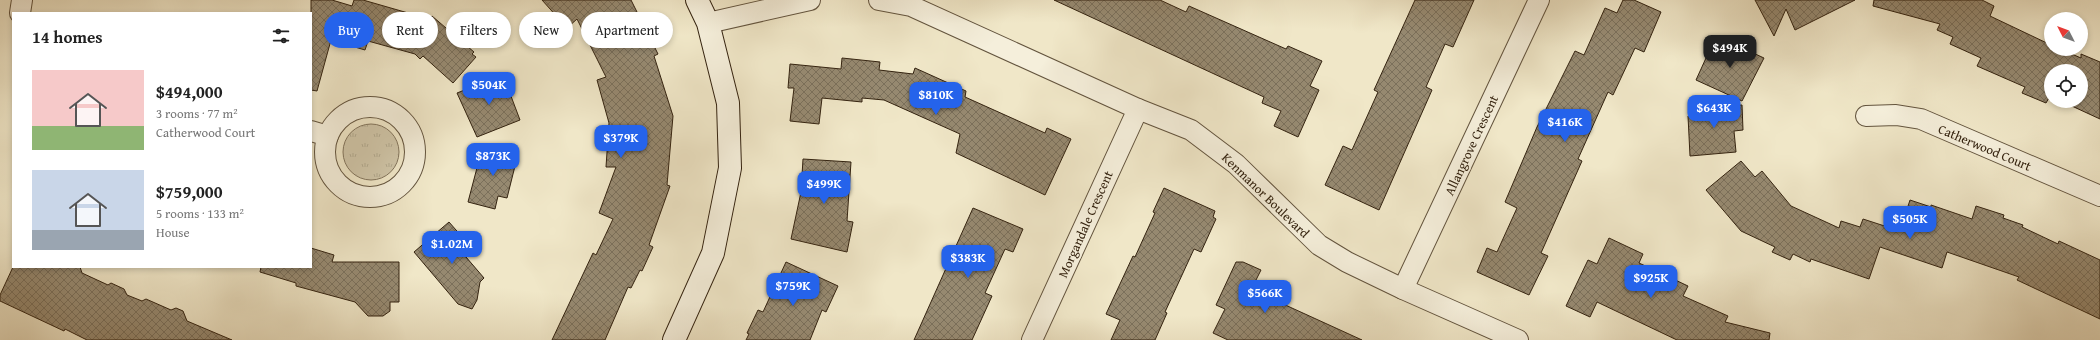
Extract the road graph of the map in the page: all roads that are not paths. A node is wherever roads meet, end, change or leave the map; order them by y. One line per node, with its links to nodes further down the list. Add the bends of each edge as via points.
1 (22, 0): 6 (street)
2 (697, 0): 7 (street)
3 (810, 0): 7 (street)
4 (879, 0): 8 (street, Kenmanor Boulevard, via 911,6)
5 (1540, 0): 12 (street, Allangrove Crescent)
6 (20, 12)
7 (708, 23): 13 (street, via 728,103 730,168 713,253)
8 (1138, 109): 12 (street, Kenmanor Boulevard, via 1196,134 1242,168 1319,245 1347,262); 14 (street, Morgandale Crescent)
9 (1866, 116): 11 (street, Catherwood Court, via 1896,115 1920,119)
10 (319, 133): 10 (street, via 327,165 334,179 345,189 359,195 374,196 388,193 401,184 410,172 415,158 415,144 410,130 401,118 388,110 374,107 353,110)
11 (2100, 196)
12 (1403, 289): 15 (street, Kenmanor Boulevard)
13 (674, 340)
14 (1032, 340)
15 (1518, 340)

